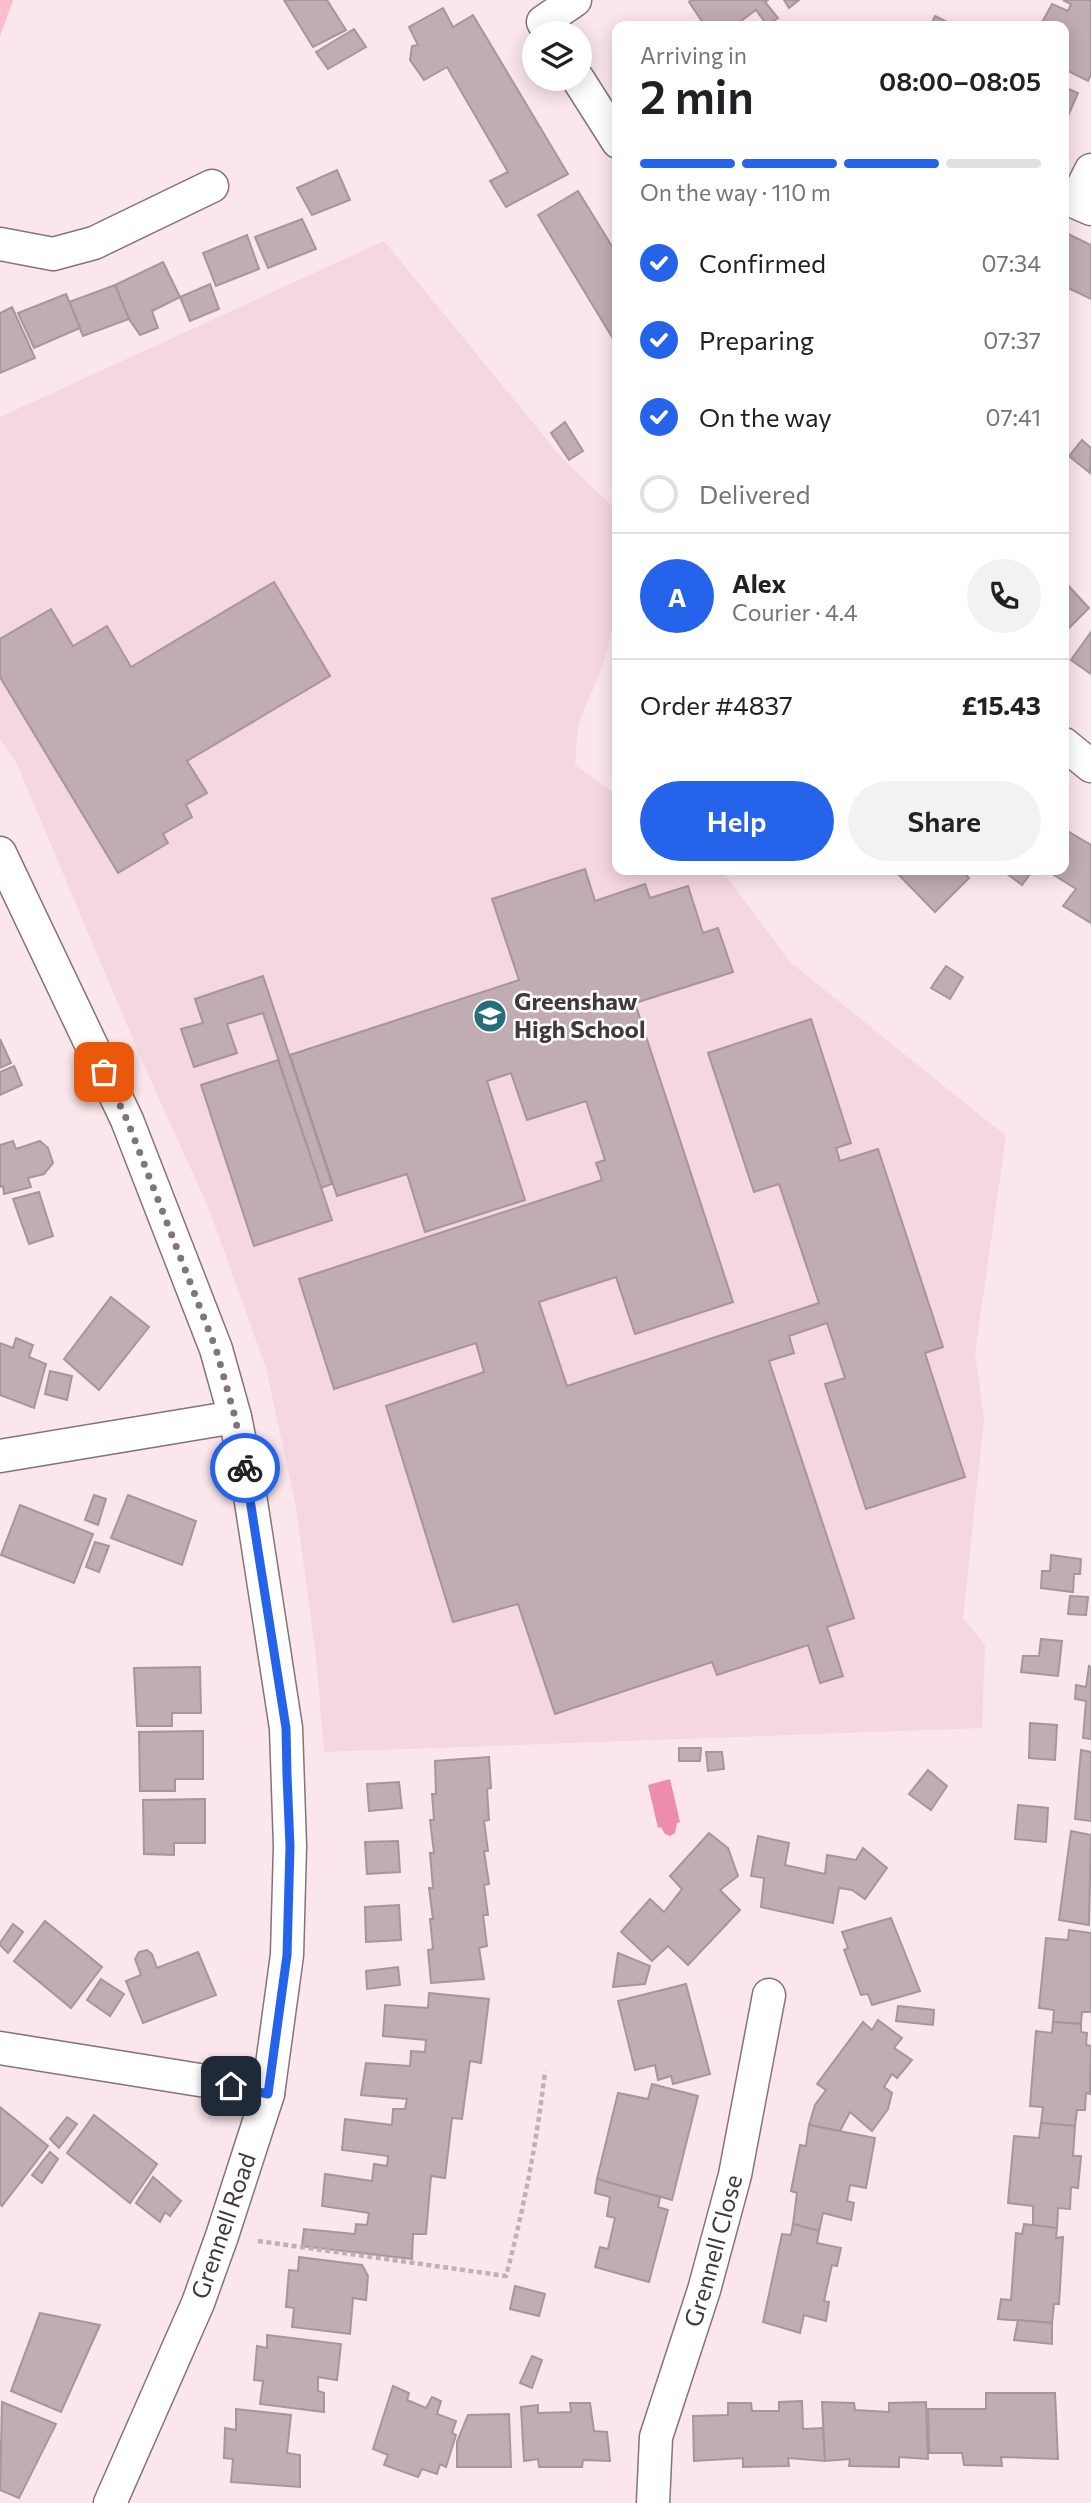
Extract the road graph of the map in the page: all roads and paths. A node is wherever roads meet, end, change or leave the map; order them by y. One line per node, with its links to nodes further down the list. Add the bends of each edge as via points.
1 (575, 0): 2 (street)
2 (544, 21)
3 (586, 91): 4 (street)
4 (612, 133)
5 (1091, 170): 7 (street, via 1075,201)
6 (212, 186): 8 (street, via 94,243 53,254)
7 (1091, 209)
8 (0, 244)
9 (1069, 748): 10 (street)
10 (1091, 766)
11 (0, 853): 12 (street, Grennell Road, via 127,1120 216,1349)
12 (235, 1417): 13 (street); 17 (street, Grennell Road, via 286,1728 287,1955)
13 (0, 1456)
14 (769, 1995): 20 (street, Grennell Close, via 735,2175 704,2290 656,2437)
15 (0, 2048): 17 (street)
16 (545, 2071): 18 (path, via 527,2192 506,2276)
17 (268, 2094): 18 (street, Grennell Road)
18 (222, 2236): 19 (street, Grennell Road, via 198,2303)
19 (110, 2503)
20 (653, 2503)

